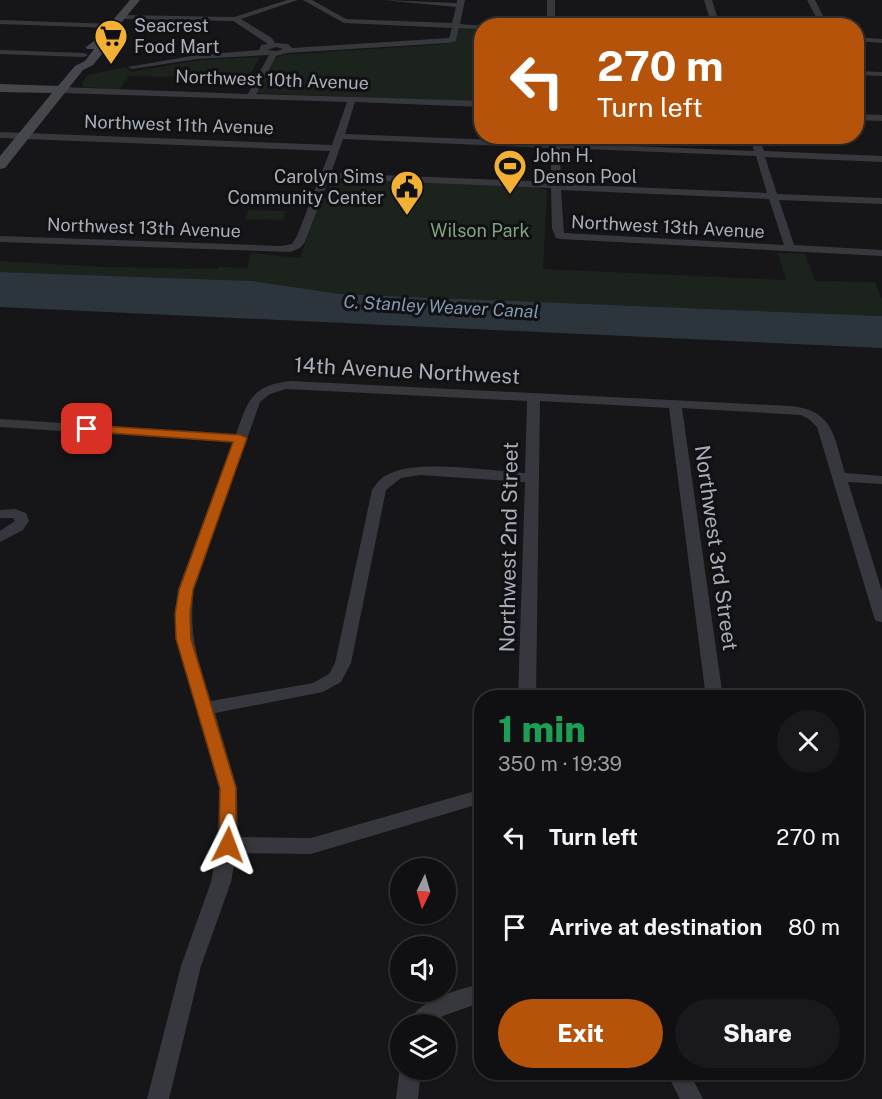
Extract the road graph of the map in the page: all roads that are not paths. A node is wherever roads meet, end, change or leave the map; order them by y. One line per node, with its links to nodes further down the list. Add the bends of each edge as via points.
1 (135, 0): 9 (street)
2 (294, 0): 13 (street)
3 (307, 0): 16 (street, via 344,21)
4 (386, 0): 8 (street)
5 (551, 0): 10 (street)
6 (708, 0): 11 (street)
7 (811, 0): 12 (street)
8 (460, 2): 16 (street)
9 (121, 17): 13 (street); 15 (street)
10 (551, 18)
11 (714, 18)
12 (821, 18)
13 (235, 19): 21 (street, via 270,40)
14 (0, 22): 15 (street)
15 (113, 26): 19 (street)
16 (456, 26): 17 (street); 21 (street, via 453,39 442,43)
17 (474, 27)
18 (864, 40): 20 (street)
19 (101, 41): 23 (street); 25 (street, via 103,46 92,60)
20 (882, 41)
21 (272, 50): 24 (street); 30 (street)
22 (0, 52): 23 (street)
23 (84, 56): 25 (street, via 77,63)
24 (132, 67)
25 (79, 68): 29 (street)
26 (864, 73): 27 (street)
27 (882, 74)
28 (0, 88): 29 (street)
29 (61, 90): 30 (street, Northwest 10th Avenue); 36 (street)
30 (251, 96): 31 (street, Northwest 10th Avenue)
31 (352, 100): 32 (street, Northwest 10th Avenue); 37 (street)
32 (474, 104)
33 (864, 117): 34 (street)
34 (882, 117)
35 (0, 135): 36 (street, Northwest 11th Avenue)
36 (22, 136): 42 (street, Northwest 11th Avenue); 45 (street)
37 (339, 136): 38 (street); 42 (street)
38 (474, 139)
39 (555, 144): 47 (street)
40 (602, 144): 43 (street)
41 (756, 144): 43 (street)
42 (335, 148): 46 (street)
43 (759, 154): 44 (street); 48 (street)
44 (882, 159)
45 (0, 165)
46 (325, 176): 47 (street); 50 (street, Northwest 13th Avenue, via 299,242 286,249)
47 (556, 187): 48 (street); 51 (street, Northwest 13th Avenue, via 557,230 560,236 575,242)
48 (772, 197): 49 (street); 51 (street)
49 (882, 201)
50 (0, 238)
51 (790, 248): 52 (street, Northwest 13th Avenue)
52 (882, 253)
53 (534, 398): 54 (street, 14th Avenue Northwest); 56 (street, 14th Avenue Northwest, via 283,386 256,397); 58 (street, Northwest 2nd Street)
54 (675, 404): 57 (street, 14th Avenue Northwest, via 808,413 824,427); 64 (street, Northwest 3rd Street)
55 (0, 423): 56 (street)
56 (241, 438): 65 (street, 14th Avenue Northwest, via 186,590 184,639)
57 (840, 477): 59 (street); 62 (street)
58 (532, 478): 63 (street, Northwest 2nd Street); 65 (street, via 420,471 386,480 379,490 343,663 335,678 317,688)
59 (882, 480)
60 (0, 514): 61 (street, via 15,513 22,521)
61 (0, 537)
62 (882, 616)
63 (527, 690)
64 (714, 690)
65 (204, 708): 67 (street, 14th Avenue Northwest, via 228,788)
66 (474, 798): 67 (street, via 311,846)
67 (228, 845): 72 (street, 14th Avenue Northwest, via 222,882 191,966)
68 (474, 995): 69 (street)
69 (430, 1014)
70 (409, 1080): 73 (street)
71 (681, 1080): 74 (street)
72 (158, 1099)
73 (407, 1099)
74 (692, 1099)

